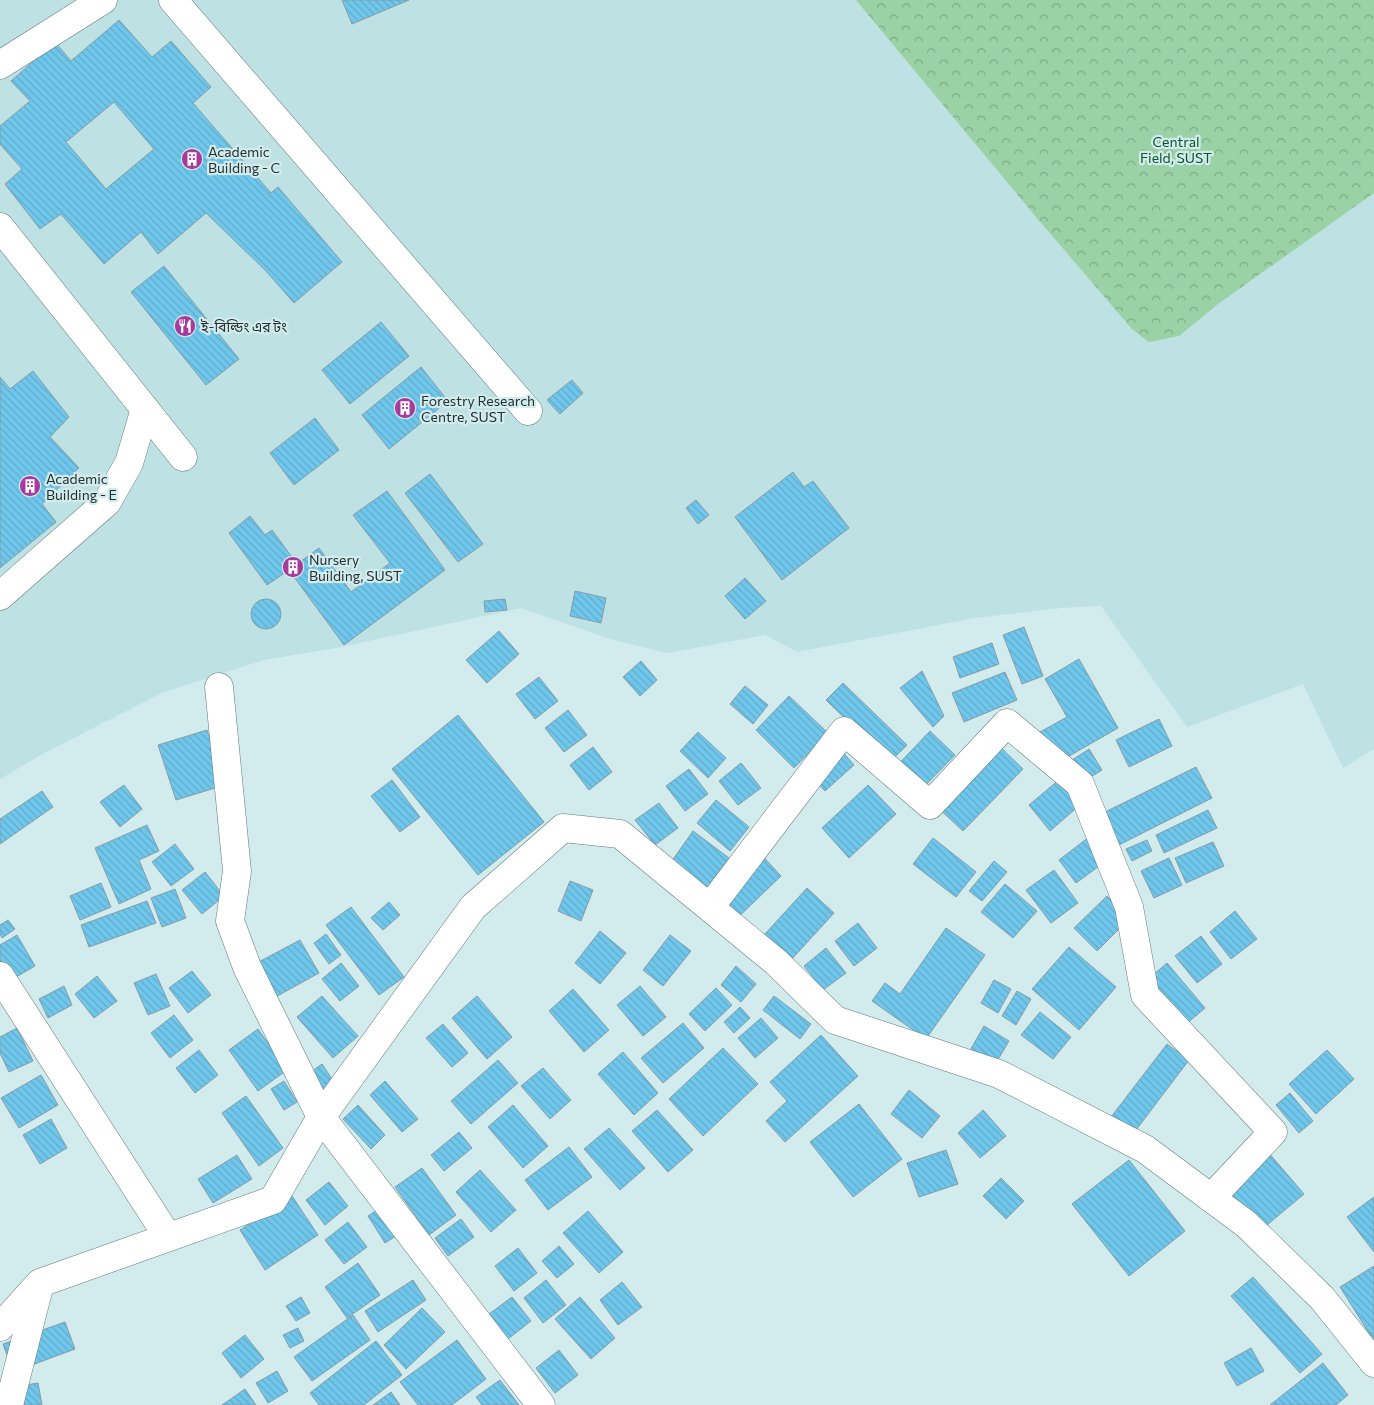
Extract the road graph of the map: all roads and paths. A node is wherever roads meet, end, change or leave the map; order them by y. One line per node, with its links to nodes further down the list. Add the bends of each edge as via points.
1 (103, 0): 3 (street)
2 (173, 0): 6 (street)
3 (0, 64)
4 (0, 227): 5 (street)
5 (145, 409): 7 (street); 8 (street, via 129,463 107,502)
6 (528, 411)
7 (183, 457)
8 (0, 596)
9 (219, 687): 12 (street, via 237,871 230,921 247,967)
10 (710, 908): 12 (street, via 620,834 563,828 473,907); 13 (street, via 776,962 835,1020 999,1074 1145,1149); 13 (street, via 844,731 930,806 1007,723 1080,784 1129,907 1144,995 1273,1132)
11 (0, 976): 14 (street)
12 (321, 1117): 14 (street, via 273,1200); 19 (street)
13 (1211, 1198): 17 (street, via 1246,1224 1322,1298)
14 (168, 1237): 15 (street)
15 (40, 1283): 16 (street); 18 (street)
16 (0, 1327)
17 (1374, 1363)
18 (9, 1405)
19 (541, 1405)

